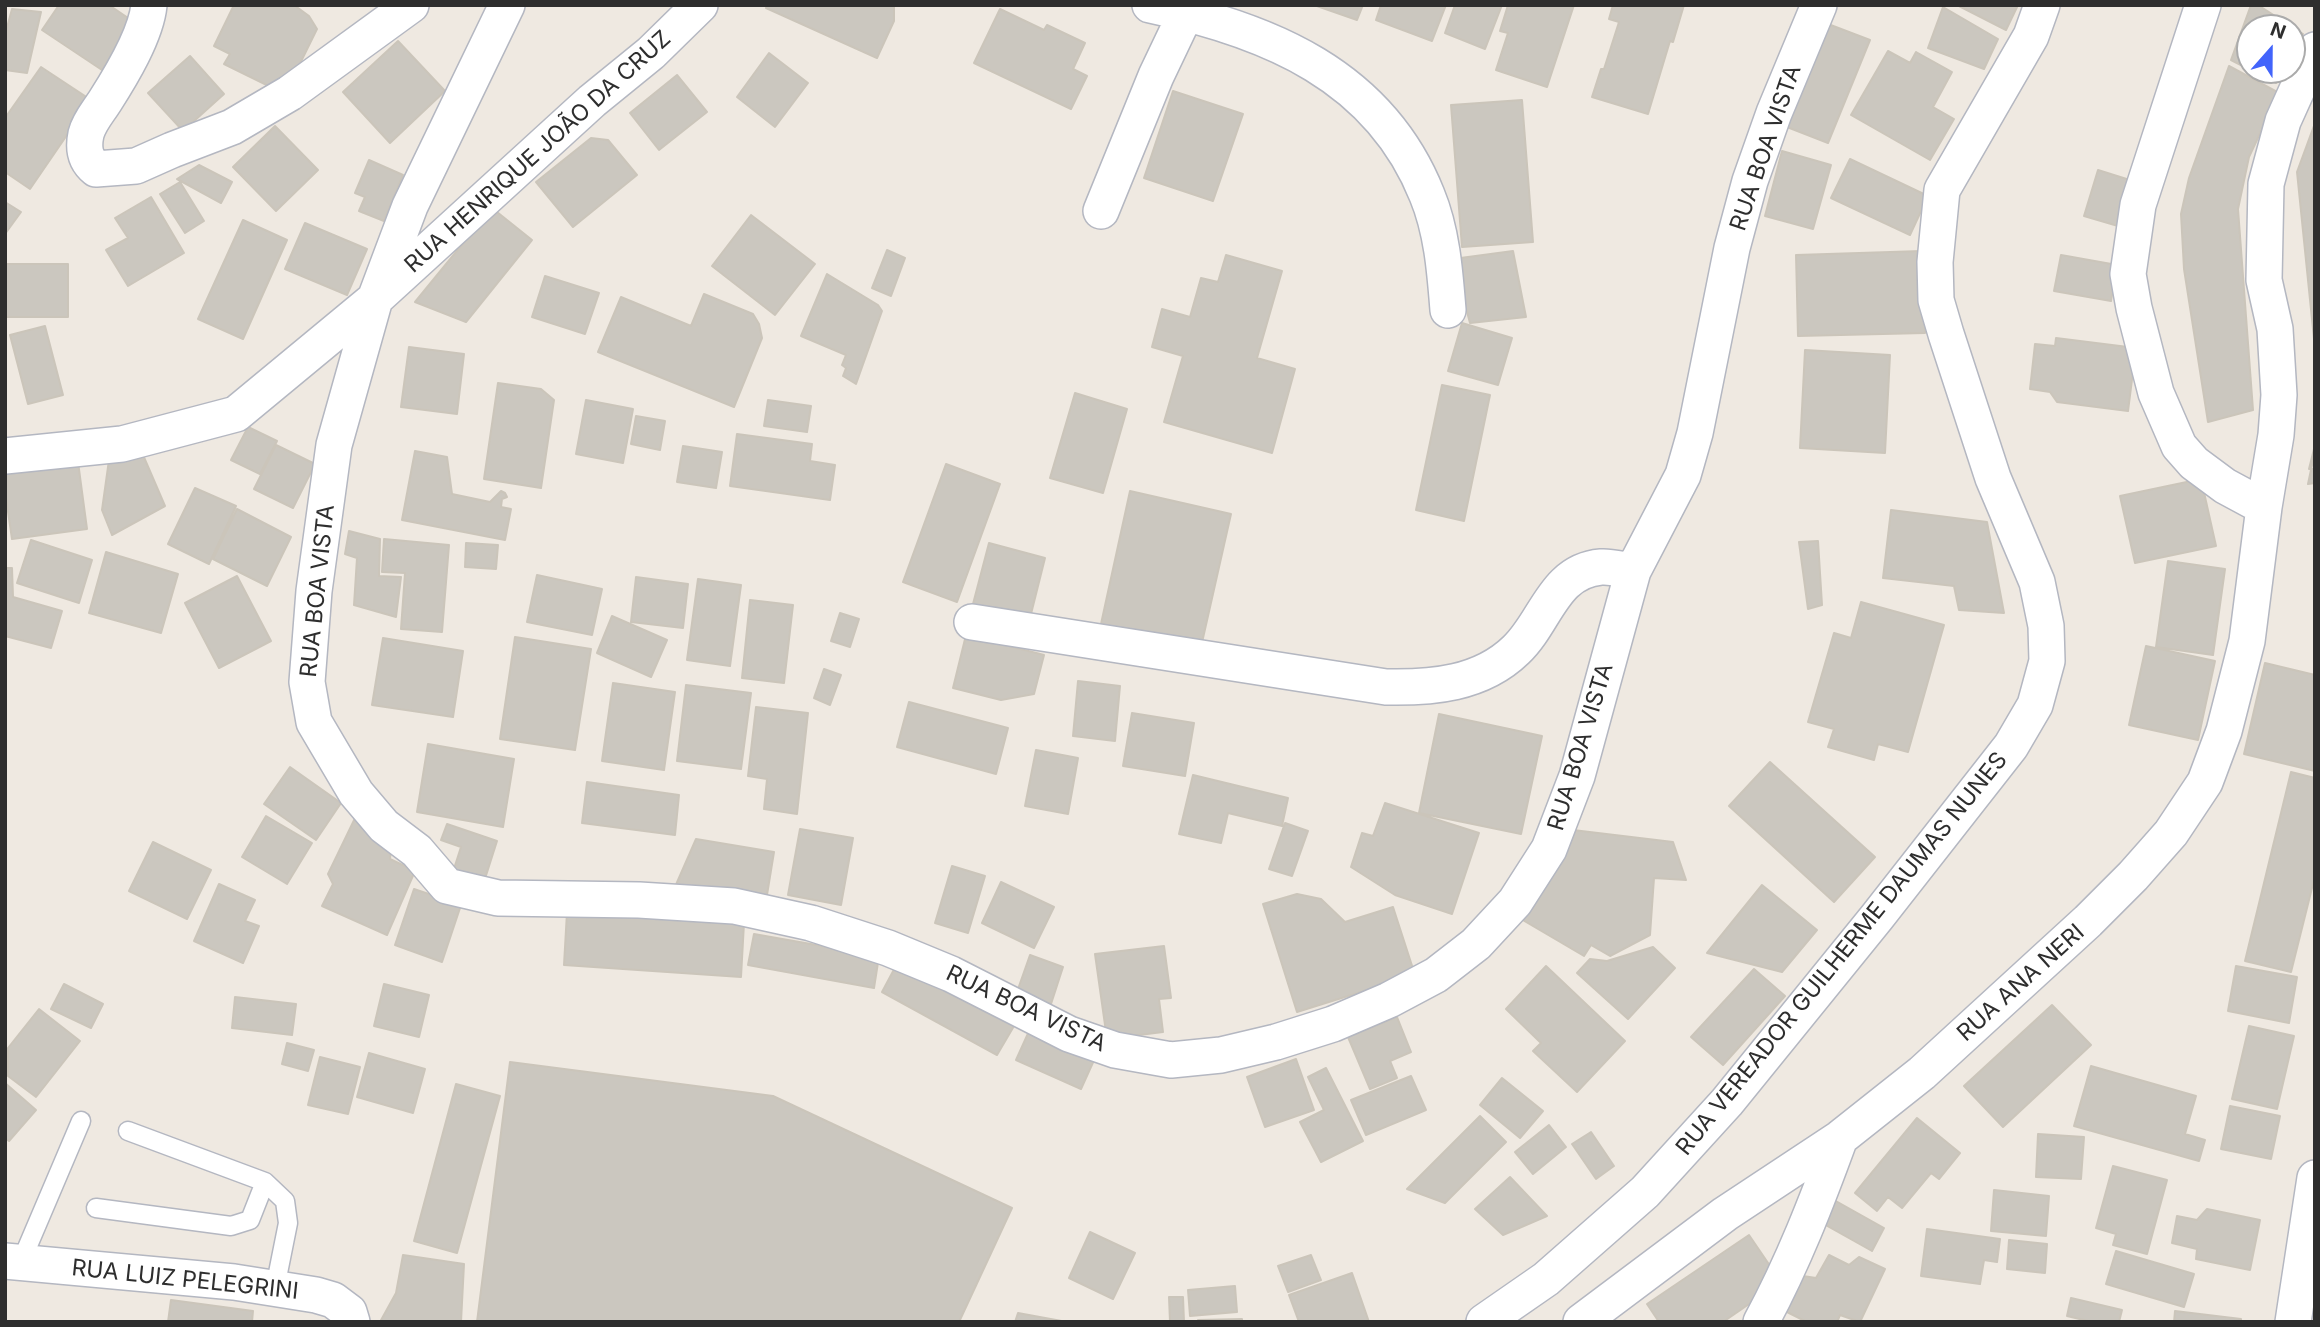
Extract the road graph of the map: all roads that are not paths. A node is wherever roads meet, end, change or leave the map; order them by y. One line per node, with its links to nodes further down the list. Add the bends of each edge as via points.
1 (149, 5): 2 (street, via 144,27 89,126 84,146 86,158 96,169 136,166 232,127 290,93)
2 (411, 5)
3 (507, 5): 12 (street, RUA BOA VISTA, via 410,206)
4 (700, 5): 12 (street, RUA HENRIQUE JOÃO DA CRUZ)
5 (1150, 5): 9 (street)
6 (1819, 5): 16 (street, RUA BOA VISTA, via 1750,181 1683,475)
7 (2042, 5): 27 (street, RUA VEREADOR GUILHERME DAUMAS NUNES, via 2031,36 1941,190 1935,262 1936,300 1946,334 1993,478 2036,582 2046,626 2047,661 2035,705 2011,746 1727,1102 1645,1192 1546,1279)
8 (2203, 5): 15 (street, via 2137,205 2128,274 2155,393 2179,446 2225,486)
9 (1186, 13): 11 (street); 13 (street, via 1245,30 1299,53 1352,90 1398,140 1427,195 1443,253)
10 (2315, 50): 15 (street, RUA ANA NERI, via 2283,121 2266,184 2264,280 2275,329 2278,396)
11 (1101, 211)
12 (375, 299): 14 (street, RUA HENRIQUE JOÃO DA CRUZ, via 236,414 122,443); 16 (street, RUA BOA VISTA, via 334,445 307,682 314,722 356,793 384,826 417,851 447,886 498,898 734,906 811,923 951,974 1069,1034 1115,1051 1171,1060 1221,1055 1276,1042 1389,1000 1436,975 1476,944 1515,902 1549,849 1577,776)
13 (1448, 310)
14 (5, 456)
15 (2264, 507): 20 (street, RUA ANA NERI, via 2247,641 2224,731 2205,782 2171,833 2068,940 1922,1073)
16 (1633, 571): 17 (street, via 1601,567 1572,575 1517,650 1489,670 1421,688 1386,687)
17 (972, 622)
18 (81, 1121): 24 (lane)
19 (128, 1130): 22 (lane)
20 (1840, 1138): 28 (street, RUA ANA NERI, via 1724,1214); 29 (street, via 1803,1234)
21 (2315, 1178): 30 (street)
22 (265, 1182): 23 (lane, via 250,1220 231,1226); 25 (lane, via 285,1200 288,1223)
23 (96, 1208)
24 (13, 1261): 25 (street, RUA LUIZ PELEGRINI)
25 (275, 1288): 26 (street, RUA LUIZ PELEGRINI, via 333,1300 349,1312)
26 (352, 1322)
27 (1484, 1322)
28 (1581, 1322)
29 (1761, 1322)
30 (2293, 1322)

